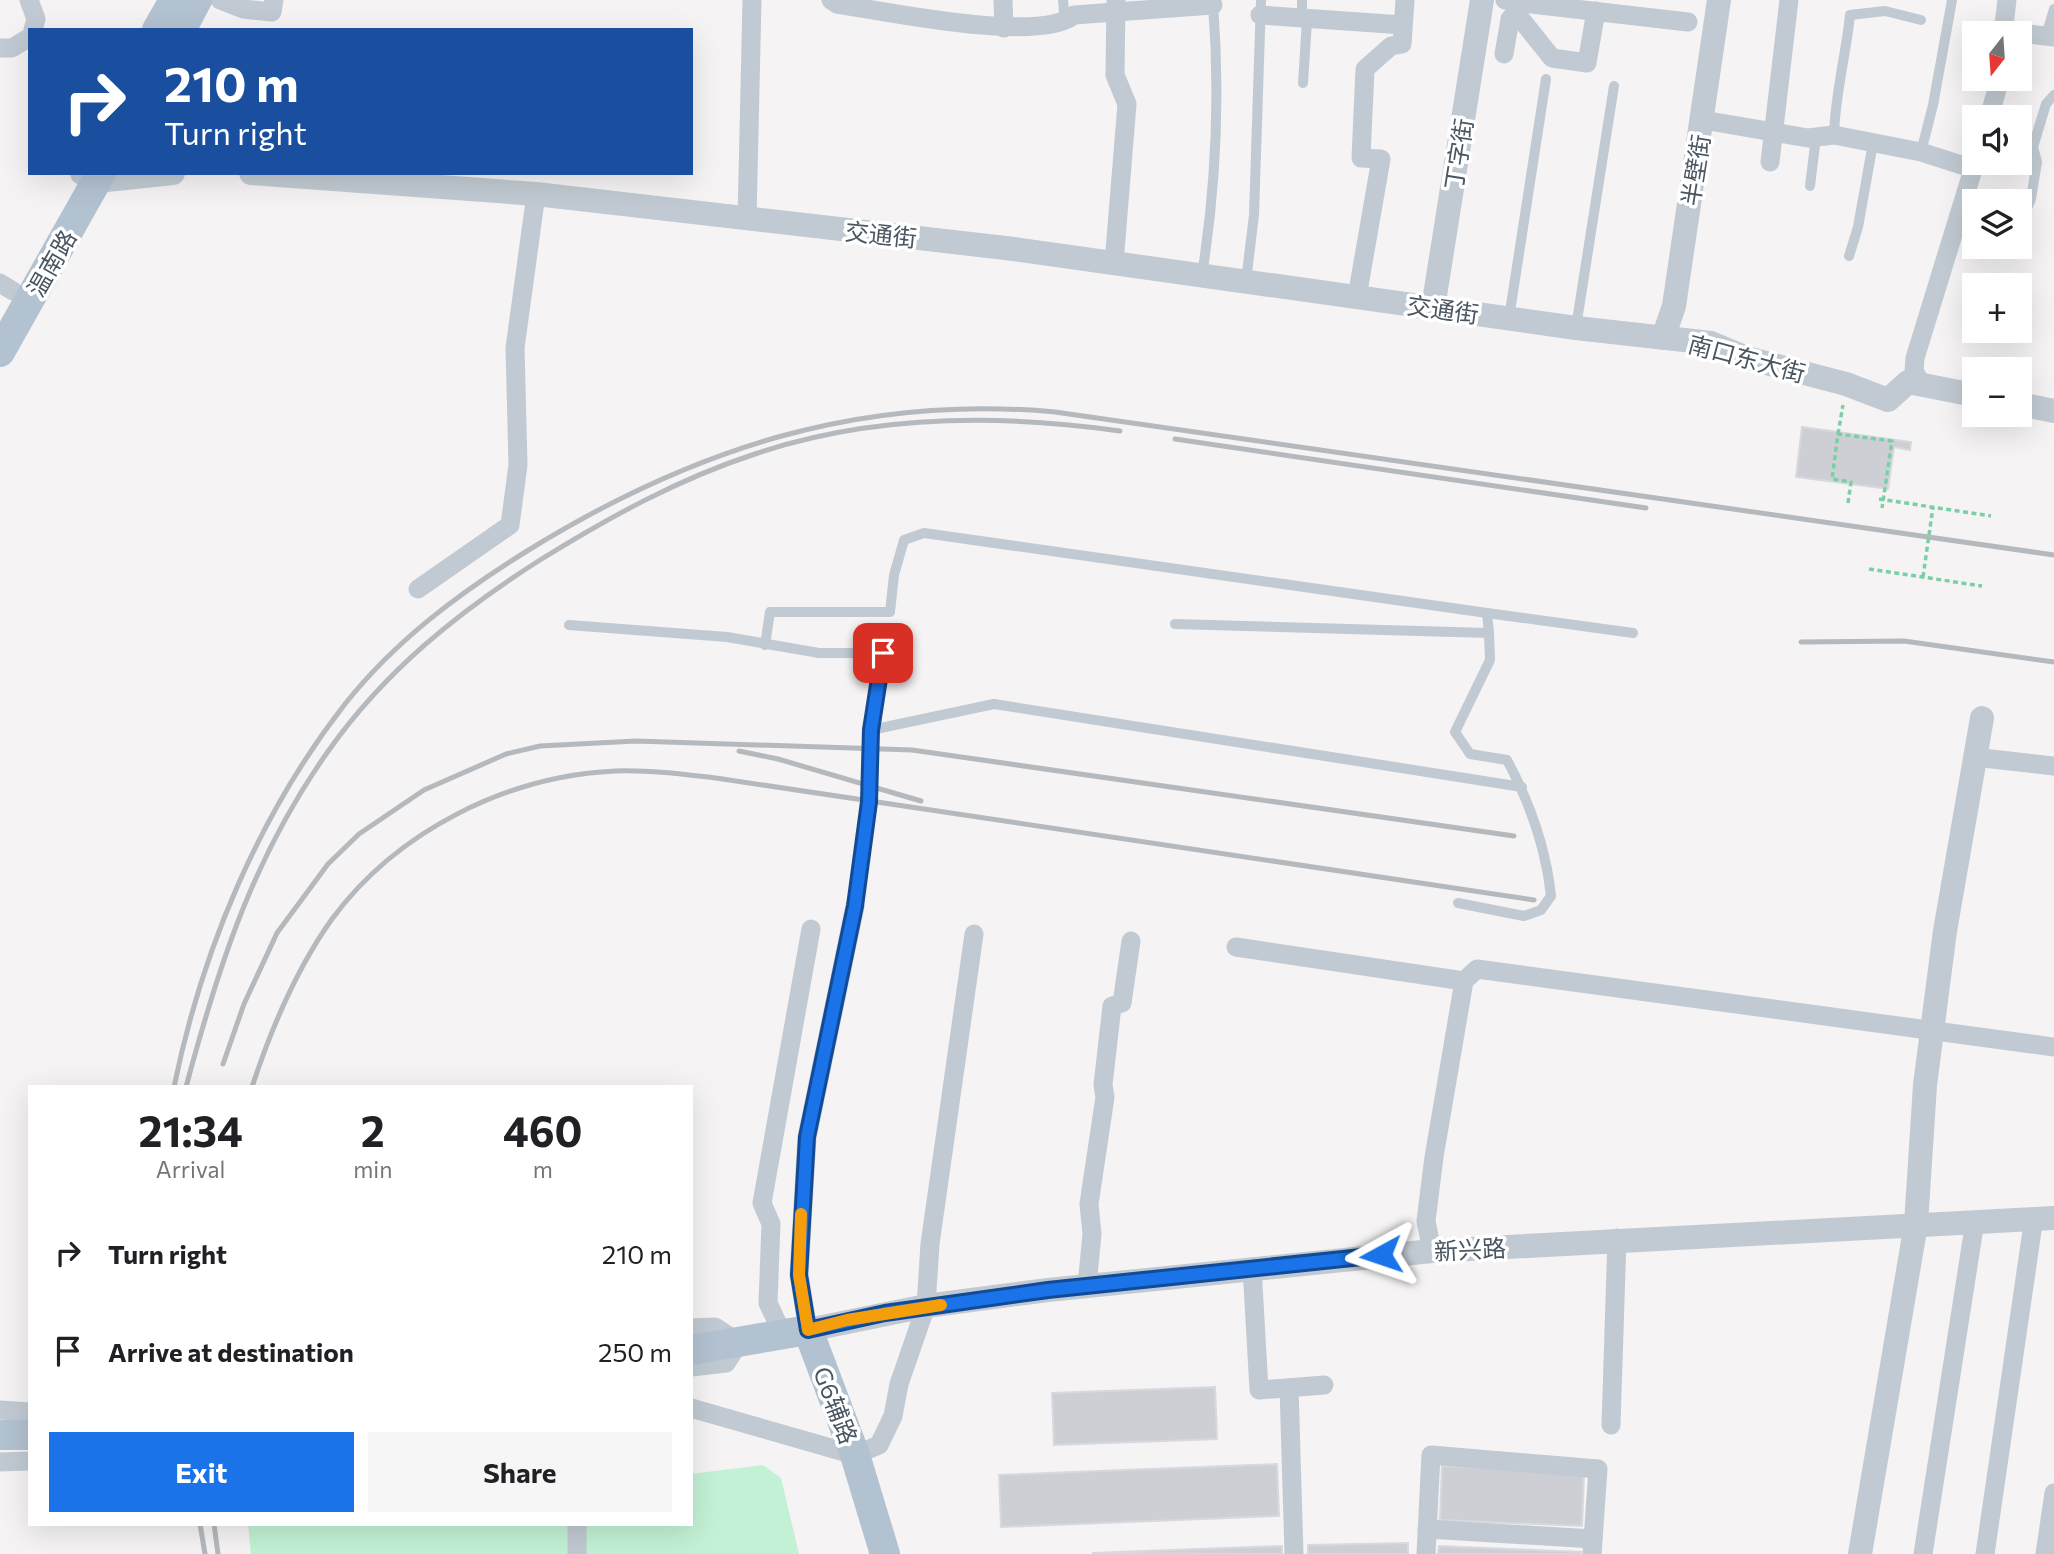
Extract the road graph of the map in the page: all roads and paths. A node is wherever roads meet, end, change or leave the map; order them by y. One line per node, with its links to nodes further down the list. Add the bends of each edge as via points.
1 (29, 0): 31 (street)
2 (174, 0): 32 (main road)
3 (197, 0): 33 (main road)
4 (220, 0): 5 (street, via 243,9 272,12)
5 (274, 0)
6 (752, 0): 57 (street)
7 (831, 0): 20 (street)
8 (1003, 0): 34 (street)
9 (1063, 0): 29 (lane)
10 (1405, 0): 30 (street)
11 (1482, 0): 64 (street, 丁字街)
12 (1719, 0): 44 (street, 半壁街)
13 (1789, 0): 45 (street)
14 (1952, 0): 48 (lane)
15 (2007, 0): 27 (street)
16 (1213, 2): 17 (street); 60 (lane, via 1218,49 1211,206)
17 (1164, 4): 21 (street)
18 (1512, 5): 25 (street); 25 (street, via 1552,58 1587,63); 39 (street)
19 (1885, 6): 26 (lane); 46 (lane, via 1850,15 1846,59)
20 (906, 7): 34 (street)
21 (1115, 7): 29 (street, via 1074,15); 59 (street, via 1115,75 1127,104)
22 (1260, 8): 23 (street, via 1296,19); 61 (lane, via 1254,215)
23 (1302, 8): 30 (street); 41 (lane, via 1307,21)
24 (2054, 9): 37 (lane)
25 (1596, 12): 28 (street)
26 (1921, 20)
27 (2004, 21)
28 (1688, 22)
29 (1065, 23): 34 (street)
30 (1403, 25): 63 (street, via 1402,44 1391,46 1365,69 1361,158 1381,159)
31 (34, 28)
32 (158, 28)
33 (182, 28)
34 (1004, 28)
35 (2032, 35): 37 (street)
36 (28, 36): 38 (street, via 12,48)
37 (2050, 37)
38 (0, 48)
39 (1504, 54)
40 (1545, 79): 65 (lane)
41 (1303, 83)
42 (1614, 86): 66 (lane)
43 (2054, 95): 55 (lane, via 2046,104 2033,147 2037,162)
44 (1703, 120): 45 (street); 67 (street, 半壁街, via 1674,306)
45 (1775, 131): 46 (street); 49 (street)
46 (1825, 136): 47 (street); 54 (lane)
47 (1873, 142): 48 (street); 58 (lane)
48 (1921, 152): 50 (street)
49 (1770, 162)
50 (1962, 163)
51 (90, 175): 62 (main road, 温南路); 68 (main road, 温南路)
52 (278, 175): 56 (street, 交通街)
53 (1972, 175): 69 (street, via 1916,358 1914,371)
54 (1810, 186)
55 (2032, 193)
56 (536, 194): 57 (street, 交通街); 83 (street, via 515,348 518,466 510,525)
57 (747, 219): 59 (street, 交通街)
58 (1849, 256)
59 (1114, 263): 60 (street, 交通街)
60 (1202, 275): 61 (street, 交通街)
61 (1246, 281): 63 (street, 交通街)
62 (4, 296)
63 (1357, 297): 64 (street, 交通街)
64 (1433, 308): 65 (street, 交通街)
65 (1508, 318): 66 (street, 南口东大街)
66 (1576, 328): 67 (street, 南口东大街)
67 (1663, 338): 70 (street, 南口东大街, via 1711,343 1747,358)
68 (0, 352)
69 (1921, 383): 70 (street, 南口东大街, via 1908,382 1888,400); 71 (street)
70 (1846, 384): 74 (path)
71 (1962, 393)
72 (2032, 406): 73 (street)
73 (2054, 411)
74 (1838, 434): 76 (path, via 1832,480 1851,482); 78 (path, via 1892,441)
75 (1879, 499): 77 (path, bridge)
76 (1848, 503)
77 (1933, 507): 79 (path, bridge); 81 (path, bridge)
78 (1882, 508)
79 (1991, 516)
80 (1869, 569): 81 (path)
81 (1923, 577): 82 (path)
82 (1982, 586)
83 (418, 589)
84 (1487, 613): 87 (lane); 88 (lane); 89 (lane, via 923,533 904,540 890,612 770,612)
85 (1175, 624): 87 (lane)
86 (569, 625): 89 (lane, via 727,637)
87 (1489, 633): 94 (lane, via 1490,660 1455,732 1470,754 1507,760)
88 (1633, 633)
89 (765, 645): 91 (lane, via 819,653 883,653)
90 (1982, 718): 92 (street)
91 (871, 730): 94 (lane, via 994,704); 96 (lane, via 869,802)
92 (1974, 757): 93 (street); 102 (street)
93 (2054, 766)
94 (1522, 787): 95 (lane, via 1547,855 1551,896 1541,910 1524,916)
95 (1458, 903)
96 (855, 906): 113 (street, via 807,1137)
97 (811, 929): 113 (street, via 762,1203 771,1224 768,1303)
98 (974, 934): 111 (street, via 930,1244)
99 (1131, 941): 110 (street, via 1122,1003 1112,1006 1105,1097 1089,1204)
100 (1236, 947): 101 (street)
101 (1464, 981): 102 (street, via 1477,969); 108 (street, via 1433,1157 1426,1221)
102 (1932, 1030): 103 (street); 106 (street)
103 (2054, 1047)
104 (2044, 1217): 105 (street, 新兴路); 138 (street)
105 (1975, 1221): 106 (street, 新兴路); 137 (street)
106 (1916, 1224): 108 (street, 新兴路); 136 (street)
107 (1617, 1238): 122 (street)
108 (1432, 1251): 109 (street, 新兴路)
109 (1252, 1267): 110 (street, 新兴路); 118 (street, via 1259,1390)
110 (1087, 1286): 111 (street, 新兴路)
111 (926, 1306): 113 (street, 新兴路); 125 (street, via 893,1416 878,1445)
112 (693, 1328): 114 (street, via 715,1327)
113 (795, 1333): 114 (main road); 125 (main road, G6辅路)
114 (739, 1343): 115 (main road); 116 (street, via 726,1363)
115 (693, 1350)
116 (693, 1367)
117 (1324, 1385): 118 (street)
118 (1289, 1388): 134 (street)
119 (693, 1409): 125 (street)
120 (0, 1410): 121 (street)
121 (28, 1412)
122 (1611, 1425)
123 (0, 1435): 124 (main road)
124 (28, 1435)
125 (855, 1455): 133 (main road, G6辅路)
126 (28, 1461): 127 (street)
127 (0, 1462)
128 (2054, 1493): 139 (street)
129 (577, 1526): 132 (street)
130 (1427, 1529): 131 (street); 131 (street, via 1431,1455 1598,1469); 135 (street)
131 (1593, 1547)
132 (577, 1554)
133 (885, 1554)
134 (1294, 1554)
135 (1426, 1554)
136 (1860, 1554)
137 (1923, 1554)
138 (1985, 1554)
139 (2045, 1554)

